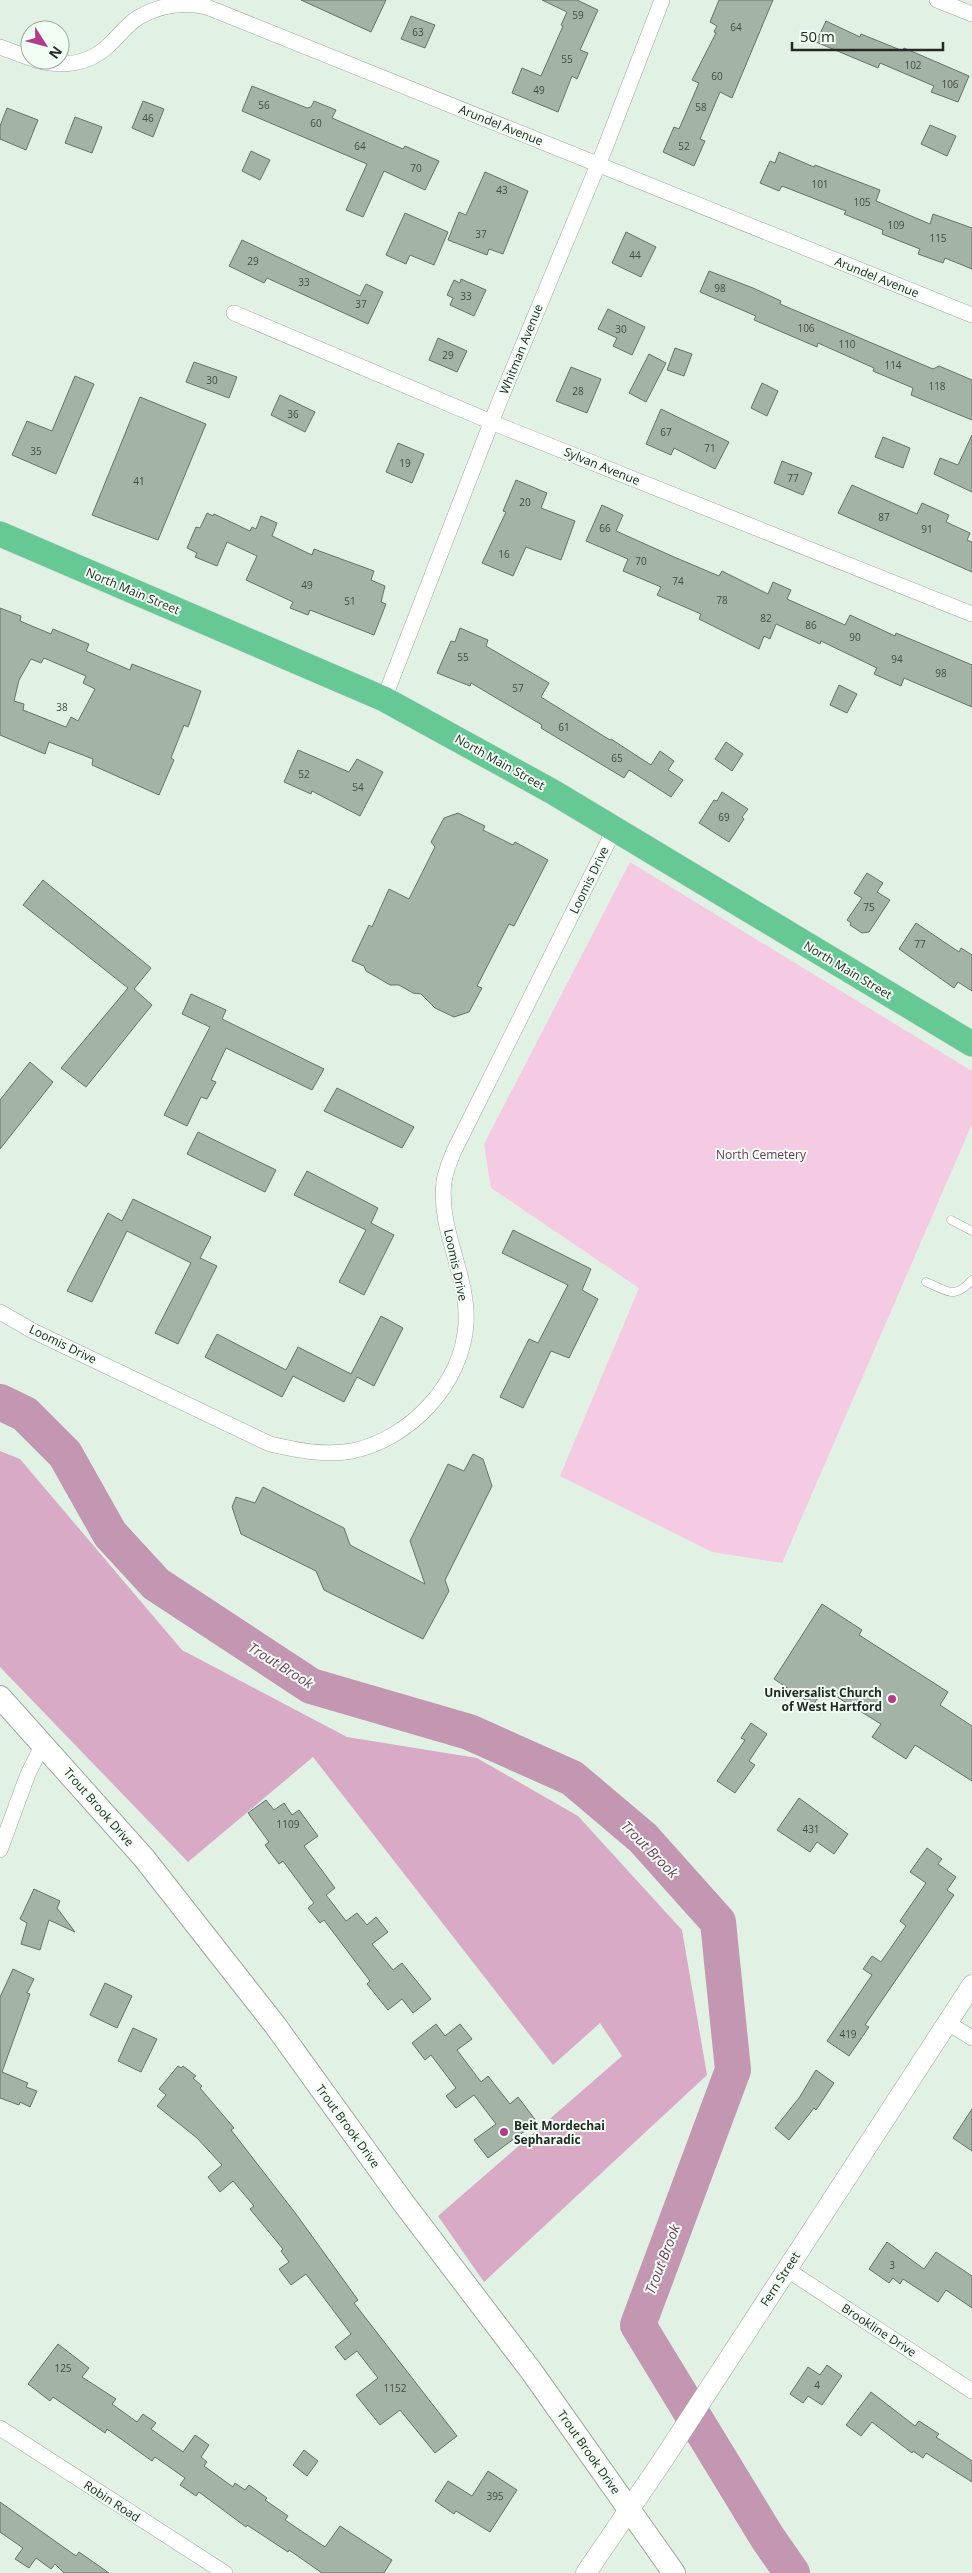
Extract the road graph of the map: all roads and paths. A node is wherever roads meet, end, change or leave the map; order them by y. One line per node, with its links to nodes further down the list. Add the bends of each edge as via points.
1 (662, 0): 7 (street, Whitman Avenue)
2 (938, 0): 3 (street)
3 (972, 14)
4 (0, 47): 5 (street)
5 (20, 54)
6 (70, 63): 7 (street, Arundel Avenue, via 99,53 144,14 168,6 196,4)
7 (598, 164): 9 (street, Arundel Avenue); 10 (street, Whitman Avenue)
8 (234, 313): 10 (street, Sylvan Avenue)
9 (972, 315)
10 (492, 422): 12 (street, Sylvan Avenue); 13 (street, Whitman Avenue)
11 (0, 534): 13 (main road, North Main Street)
12 (972, 614)
13 (384, 699): 14 (main road, North Main Street, via 553,792)
14 (614, 830): 15 (main road, North Main Street); 20 (street, Loomis Drive, via 453,1153 444,1182 445,1205 464,1292 466,1323 463,1346 450,1376 433,1402 404,1430 352,1451 328,1453 270,1444 33,1331)
15 (972, 1044)
16 (951, 1220): 17 (lane)
17 (972, 1231)
18 (972, 1280): 19 (lane, via 962,1291 952,1292)
19 (926, 1282)
20 (0, 1312)
21 (0, 1697): 22 (main road, Trout Brook Drive)
22 (43, 1744): 23 (street, via 28,1774); 30 (main road, Trout Brook Drive, via 144,1858 275,2026 532,2372)
23 (0, 1850)
24 (972, 1985): 25 (street, Fern Street)
25 (948, 2022): 26 (street); 27 (street, Fern Street)
26 (972, 2038)
27 (786, 2269): 28 (street, Brookline Drive); 30 (street, Fern Street)
28 (972, 2391)
29 (0, 2428): 31 (street, Robin Road)
30 (629, 2510): 32 (street, Fern Street); 33 (main road, Trout Brook Drive)
31 (225, 2573)
32 (586, 2573)
33 (674, 2573)

